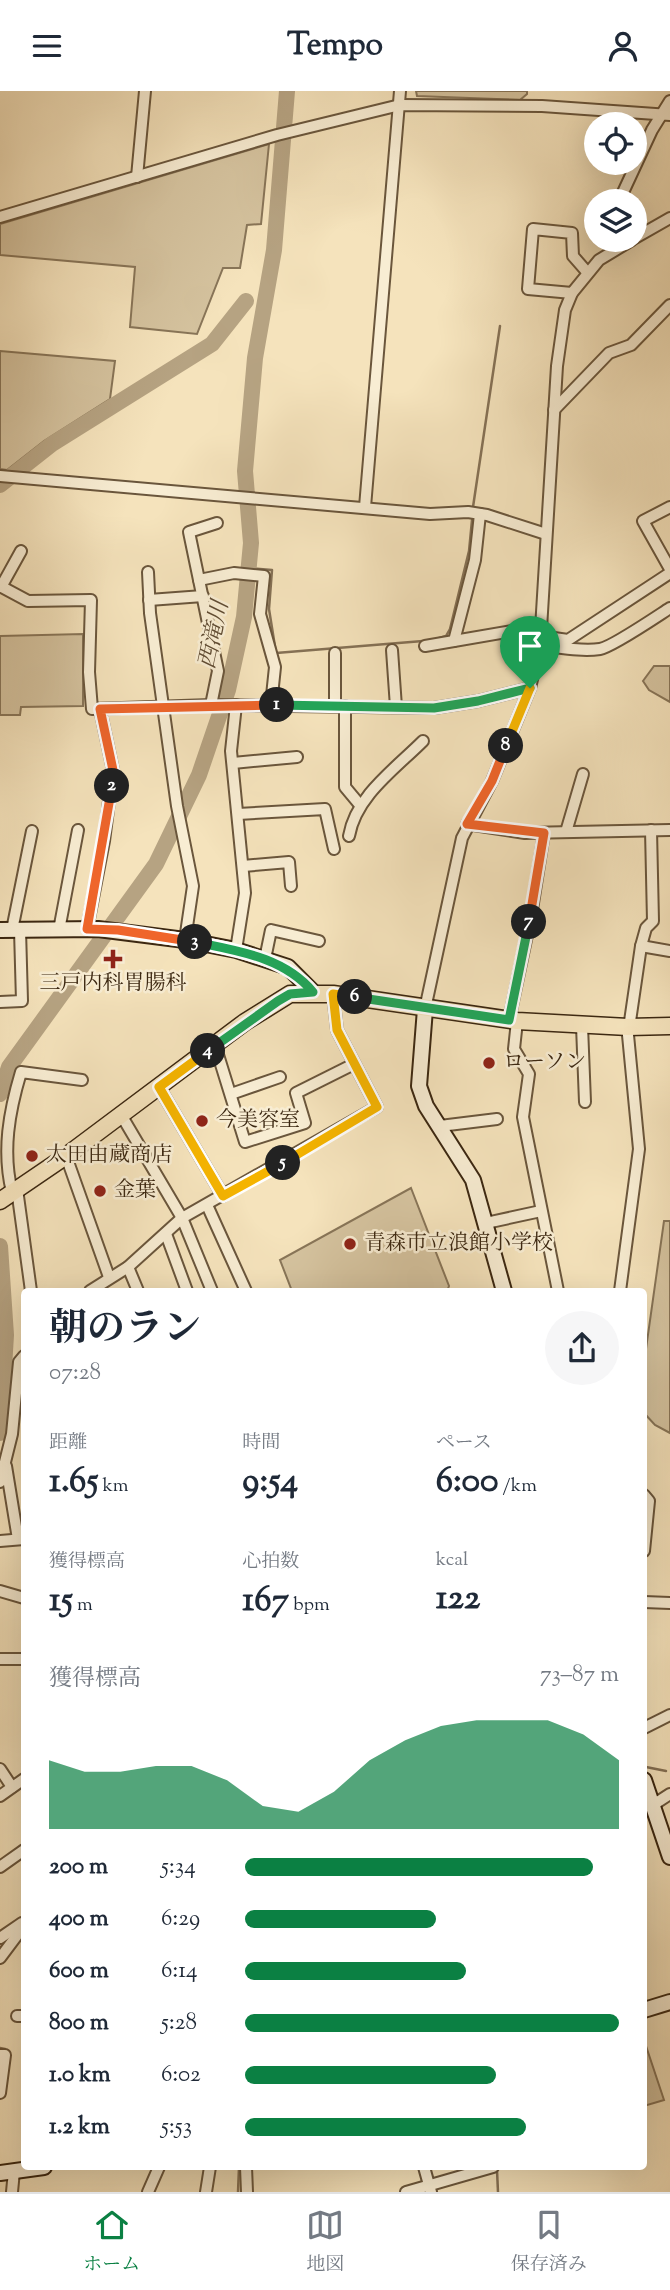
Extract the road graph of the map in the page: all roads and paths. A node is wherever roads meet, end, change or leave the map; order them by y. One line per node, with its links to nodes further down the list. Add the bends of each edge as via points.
1 (145, 91): 6 (street)
2 (400, 91): 4 (street)
3 (670, 101): 5 (street)
4 (400, 105): 5 (street, via 542,106); 6 (street, via 295,130); 17 (street)
5 (665, 114): 7 (street)
6 (137, 177): 8 (street)
7 (625, 189)
8 (0, 217)
9 (670, 218): 10 (street)
10 (647, 231)
11 (611, 252): 12 (street)
12 (587, 272): 13 (street); 13 (street, via 573,256 572,233 533,229 528,289)
13 (572, 293): 15 (street, via 565,310)
14 (670, 305): 15 (street, via 631,345 608,353)
15 (554, 409): 21 (street)
16 (2, 476): 17 (street)
17 (365, 507): 19 (street)
18 (670, 507): 23 (street, via 643,521)
19 (481, 514): 21 (street); 31 (street, via 475,560)
20 (217, 523): 25 (street, via 189,532)
21 (545, 534): 30 (street)
22 (21, 551): 26 (street)
23 (670, 571): 30 (street, via 568,640)
24 (148, 572): 28 (street)
25 (200, 580): 27 (street); 38 (street, via 242,573 264,576 260,614 275,667)
26 (1, 586): 42 (street, via 27,601 92,600 89,672 92,709)
27 (203, 596): 28 (street); 36 (street, via 218,671)
28 (149, 600): 40 (street)
29 (670, 608): 30 (street, via 601,649)
30 (541, 635): 31 (street); 35 (street)
31 (454, 641): 32 (street)
32 (425, 646)
33 (392, 650): 41 (street)
34 (335, 653): 39 (street)
35 (530, 688): 41 (street, via 434,708); 49 (street, via 492,781)
36 (213, 705): 37 (street); 40 (street)
37 (234, 705): 38 (street); 45 (street)
38 (271, 705): 39 (street)
39 (340, 706): 41 (street); 47 (street, via 345,787)
40 (165, 707): 42 (street); 63 (street, via 193,886)
41 (396, 707)
42 (100, 709): 60 (street, via 113,770)
43 (423, 741): 47 (street)
44 (297, 757): 45 (street)
45 (233, 763): 48 (street)
46 (583, 774): 54 (street)
47 (360, 805): 56 (street)
48 (238, 814): 57 (street, via 326,809); 58 (street)
49 (467, 824): 55 (street); 72 (street)
50 (78, 830): 62 (street)
51 (651, 830): 52 (street); 54 (street); 65 (street, via 653,921)
52 (670, 830)
53 (32, 831): 61 (street)
54 (566, 832): 55 (street)
55 (544, 833): 73 (street)
56 (349, 836)
57 (334, 849)
58 (243, 866): 59 (street, via 289,862); 66 (street, via 245,893)
59 (291, 886)
60 (92, 929): 62 (street); 63 (street)
61 (10, 930): 62 (street); 71 (street, via 22,1001)
62 (59, 930)
63 (185, 940): 66 (street)
64 (319, 941): 68 (street, via 271,930)
65 (641, 946): 67 (street); 76 (street)
66 (236, 950): 68 (street)
67 (670, 951)
68 (265, 959): 69 (street, via 288,967)
69 (313, 992): 70 (main road); 77 (main road, via 290,994)
70 (333, 994): 72 (main road); 78 (street, via 337,1030)
71 (0, 1002)
72 (425, 1009): 73 (main road); 86 (street, via 419,1086)
73 (513, 1021): 74 (main road); 91 (street, via 514,1049 529,1074 523,1117)
74 (582, 1026): 76 (main road); 83 (street)
75 (670, 1026): 76 (main road)
76 (628, 1027): 105 (street, via 639,1149)
77 (215, 1045): 81 (main road); 82 (street)
78 (354, 1065): 82 (street, via 296,1093 305,1123 245,1142); 89 (street, via 377,1107)
79 (280, 1077): 82 (street)
80 (82, 1080): 88 (street, via 21,1072 8,1131)
81 (159, 1087): 84 (main road); 89 (street)
82 (231, 1094)
83 (585, 1102)
84 (120, 1113): 87 (main road); 92 (street)
85 (497, 1119): 86 (street)
86 (440, 1126): 93 (street, via 473,1180)
87 (66, 1156): 88 (main road); 96 (street)
88 (8, 1195): 97 (street)
89 (223, 1196): 90 (street)
90 (207, 1205): 92 (street); 102 (street)
91 (541, 1211): 93 (street); 104 (street)
92 (182, 1218): 94 (street); 101 (street)
93 (486, 1223): 103 (street)
94 (166, 1234): 95 (street); 100 (street)
95 (128, 1267): 96 (street); 99 (street)
96 (109, 1277): 98 (street)
97 (30, 1288)
98 (94, 1288)
99 (137, 1288)
100 (186, 1288)
101 (211, 1288)
102 (245, 1288)
103 (503, 1288)
104 (557, 1288)
105 (620, 1288)
106 (21, 1360): 107 (street)
107 (6, 1461): 108 (street); 111 (street)
108 (0, 1482)
109 (647, 1499): 110 (street)
110 (647, 1521)
111 (21, 1539): 112 (street)
112 (0, 1541)
113 (0, 1591): 114 (street)
114 (21, 1597)
115 (647, 1602): 116 (street)
116 (670, 1603)
117 (0, 1658): 118 (street)
118 (21, 1659)
119 (670, 1715): 120 (street)
120 (647, 1726)
121 (0, 1769): 123 (street)
122 (21, 1781): 123 (street)
123 (12, 1787): 126 (street)
124 (647, 1788): 127 (street)
125 (670, 1794): 127 (street)
126 (0, 1796)
127 (653, 1805): 129 (street)
128 (21, 1852): 130 (street)
129 (670, 1857)
130 (0, 1867)
131 (21, 1926): 133 (street)
132 (21, 1928): 134 (street)
133 (0, 1938)
134 (0, 1958)
135 (670, 2002): 136 (street)
136 (647, 2009)
137 (0, 2055): 138 (street, via 5,2056)
138 (0, 2093)
139 (158, 2170): 147 (street)
140 (210, 2170): 148 (street)
141 (246, 2170): 149 (street)
142 (425, 2170): 145 (street)
143 (483, 2170): 145 (street)
144 (7, 2172): 146 (street)
145 (430, 2188): 150 (street)
146 (12, 2192)
147 (148, 2192)
148 (206, 2192)
149 (247, 2192)
150 (406, 2192)

